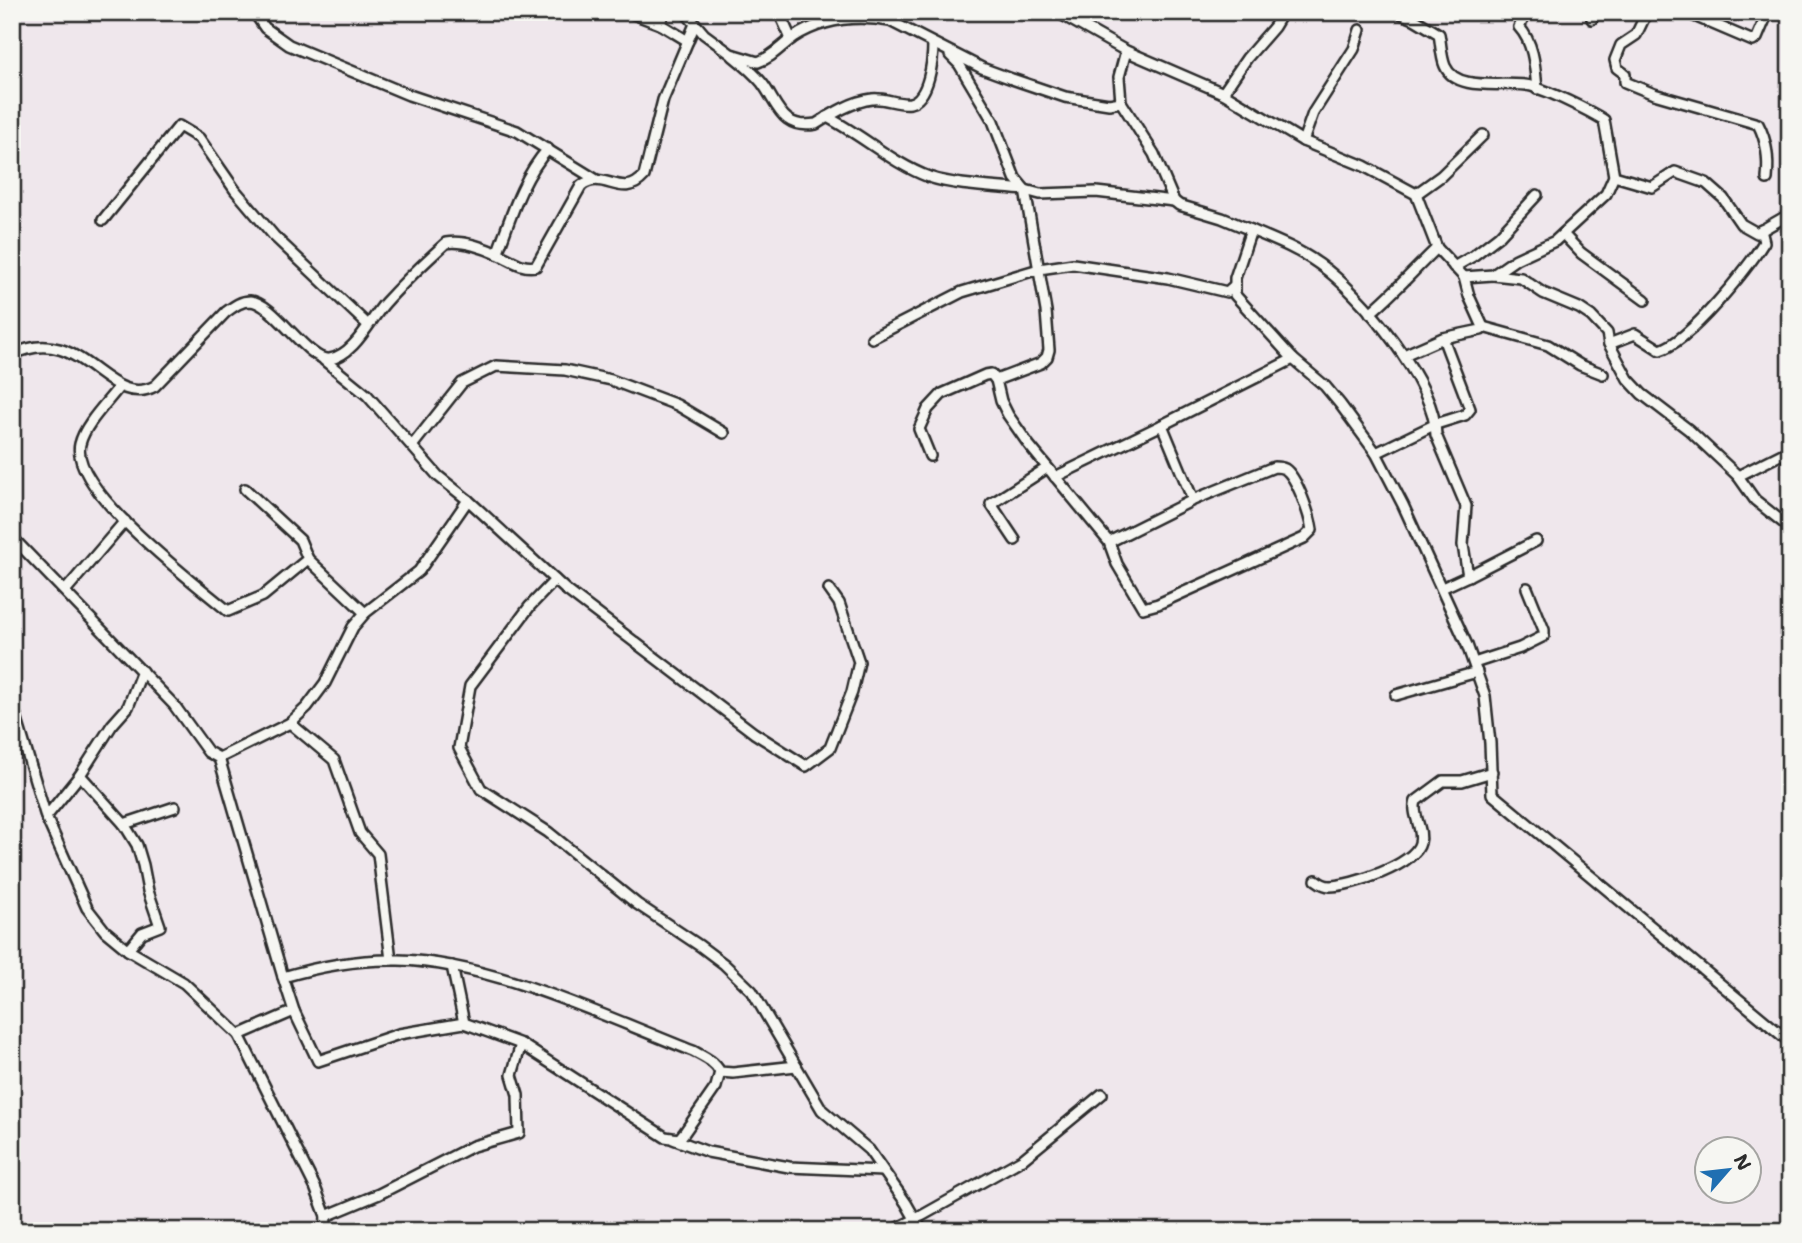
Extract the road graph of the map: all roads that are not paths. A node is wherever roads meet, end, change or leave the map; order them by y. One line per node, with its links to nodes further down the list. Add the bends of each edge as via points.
1 (254, 12): 28 (street, via 265,28 289,45 397,90 517,131)
2 (628, 12): 13 (street)
3 (664, 12): 13 (street)
4 (685, 12): 14 (street)
5 (779, 12): 16 (street)
6 (1283, 12): 23 (street)
7 (1397, 12): 22 (street, via 1439,34 1444,65 1460,79)
8 (1527, 12): 22 (street, via 1519,27 1531,49)
9 (1647, 12): 31 (street, via 1636,35 1621,45 1615,60 1625,82 1758,124 1767,152)
10 (1685, 12): 11 (street, via 1753,41)
11 (1768, 12)
12 (1060, 13): 20 (street)
13 (660, 24): 17 (street)
14 (695, 24): 17 (street); 21 (street)
15 (1360, 30): 27 (street, via 1354,49 1313,113)
16 (791, 39): 18 (street, via 826,22 858,17 890,20); 21 (street, via 758,62)
17 (688, 41): 30 (street, via 663,100 643,176 637,184 625,187)
18 (933, 44): 19 (street); 25 (street, via 933,65 921,96 910,103 865,99)
19 (944, 48): 24 (street, via 982,68 1065,97); 32 (street, via 959,64 993,121 1015,178)
20 (1126, 51): 23 (street); 24 (street, via 1119,77)
21 (731, 54): 25 (street, via 761,81 787,119 808,125)
22 (1537, 89): 29 (street, via 1604,120)
23 (1223, 93): 27 (street)
24 (1121, 103): 35 (street, via 1154,154)
25 (827, 117): 32 (street, via 929,177)
26 (1483, 135): 33 (street)
27 (1303, 141): 33 (street)
28 (548, 149): 30 (street); 42 (street, via 536,162 515,204)
29 (1614, 176): 39 (street, via 1652,187 1675,172 1706,183 1741,223 1757,233); 40 (street, via 1606,194)
30 (596, 179): 42 (street, via 581,186 536,266 523,267)
31 (1767, 179)
32 (1025, 190): 35 (street, via 1040,194 1096,191); 44 (street)
33 (1416, 194): 41 (street)
34 (1537, 195): 43 (street, via 1499,236)
35 (1174, 201): 38 (street)
36 (1790, 214): 39 (street)
37 (103, 220): 50 (street, via 179,125 199,138 274,236)
38 (1251, 230): 47 (street); 49 (street, via 1322,265)
39 (1761, 230): 54 (street, via 1764,242 1752,261 1686,334 1660,350 1635,334)
40 (1563, 234): 45 (street); 48 (street, via 1581,253)
41 (1437, 248): 43 (street); 49 (street)
42 (498, 254): 50 (street, via 446,243)
43 (1454, 267): 46 (street)
44 (1039, 269): 47 (street, via 1073,264 1227,292); 52 (street, via 962,292); 60 (street, via 1047,357)
45 (1493, 275): 46 (street); 54 (street, via 1521,278 1579,308 1601,325)
46 (1464, 277): 51 (street)
47 (1235, 285): 58 (street, via 1235,295)
48 (1645, 300)
49 (1370, 313): 56 (street)
50 (368, 325): 57 (street, via 359,340 340,355)
51 (1483, 327): 53 (street); 59 (street, via 1548,345)
52 (872, 338)
53 (1444, 338): 56 (street); 62 (street, via 1470,410)
54 (1609, 344): 70 (street, via 1642,394 1689,429)
55 (12, 355): 61 (street, via 38,347 57,348 82,358)
56 (1404, 355): 62 (street)
57 (323, 359): 61 (street, via 263,305 249,301 226,312 155,386 144,392); 65 (street, via 367,395)
58 (1293, 359): 63 (street); 67 (street, via 1325,386)
59 (1603, 374)
60 (996, 380): 68 (street, via 991,374 976,377 942,394 928,409 919,429); 69 (street, via 1009,415)
61 (119, 387): 75 (street, via 84,434 79,456 88,478)
62 (1436, 424): 67 (street); 82 (street, via 1436,435 1466,506 1463,545)
63 (1162, 425): 71 (street); 74 (street)
64 (724, 433): 65 (street, via 677,405 611,380 565,370 496,366 462,383)
65 (412, 446): 73 (street, via 438,476)
66 (1790, 450): 70 (street)
67 (1376, 453): 84 (street)
68 (930, 456)
69 (1047, 468): 71 (street); 78 (street, via 991,504)
70 (1738, 476): 76 (street, via 1755,500)
71 (1055, 477): 80 (street)
72 (245, 489): 81 (street, via 300,540)
73 (468, 500): 83 (street); 88 (street, via 419,571)
74 (1193, 500): 80 (street); 80 (street, via 1281,467 1296,485 1312,530 1304,538 1143,608)
75 (125, 522): 81 (street, via 228,611 263,596); 87 (street)
76 (1790, 528)
77 (12, 537): 87 (street)
78 (1015, 540)
79 (1536, 541): 82 (street)
80 (1109, 542)
81 (308, 559): 88 (street)
82 (1468, 576): 84 (street)
83 (555, 580): 86 (street, via 754,733 806,766 830,748 859,662 839,603); 110 (street, via 470,686 459,748 481,789 548,832 638,904 724,964 752,991)
84 (1442, 588): 89 (street)
85 (1527, 588): 89 (street, via 1544,636)
86 (829, 589)
87 (65, 592): 90 (street)
88 (365, 612): 93 (street, via 325,683)
89 (1475, 668): 91 (street); 95 (street, via 1485,696)
90 (142, 671): 94 (street, via 208,752); 96 (street, via 128,707 111,725)
91 (1396, 695)
92 (12, 703): 98 (street)
93 (290, 723): 94 (street); 102 (street, via 334,760 360,833 378,854)
94 (219, 758): 104 (street)
95 (1492, 772): 100 (street, via 1443,781 1416,801 1420,845 1393,867 1360,882 1329,886); 108 (street, via 1492,794)
96 (80, 775): 98 (street); 99 (street)
97 (175, 807): 99 (street)
98 (46, 817): 101 (street, via 88,908 105,931)
99 (124, 824): 101 (street, via 137,845 160,926 142,933)
100 (1315, 880)
101 (128, 950): 107 (street, via 184,983)
102 (391, 960): 103 (street); 104 (street, via 361,961)
103 (452, 966): 106 (street); 111 (street, via 557,997 693,1051 709,1059)
104 (283, 977): 105 (street)
105 (294, 1011): 106 (street, via 318,1060 399,1034); 107 (street)
106 (464, 1023): 109 (street)
107 (239, 1035): 115 (street)
108 (1790, 1042)
109 (521, 1044): 113 (street); 115 (street, via 512,1075 518,1095 519,1133 472,1146)
110 (796, 1066): 111 (street); 114 (street, via 822,1110 862,1143)
111 (720, 1072): 113 (street, via 716,1087 684,1133)
112 (1102, 1094): 116 (street, via 1023,1159)
113 (673, 1139): 114 (street, via 708,1152 789,1167)
114 (883, 1171): 116 (street)
115 (326, 1216): 117 (street)
116 (916, 1219): 118 (street); 119 (street)
117 (325, 1231)
118 (891, 1231)
119 (922, 1231)

